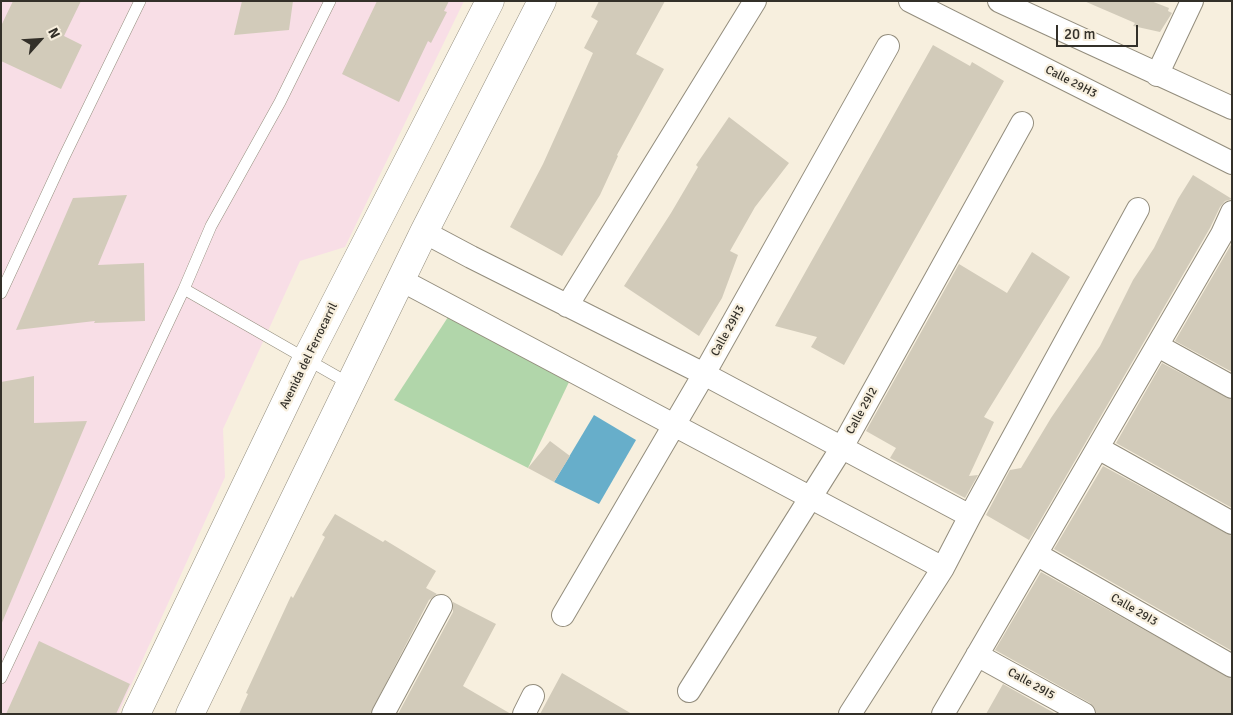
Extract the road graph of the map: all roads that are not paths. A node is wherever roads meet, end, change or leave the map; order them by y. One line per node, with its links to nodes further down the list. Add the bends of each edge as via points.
1 (140, 1): 21 (lane)
2 (330, 1): 20 (lane, via 280,102 211,226)
3 (490, 1): 24 (main road, Avenida del Ferrocarril)
4 (542, 1): 17 (main road)
5 (755, 1): 22 (street)
6 (910, 1): 14 (street, Calle 29H3)
7 (999, 1): 9 (street)
8 (1192, 1): 11 (street)
9 (1035, 9): 11 (street)
10 (888, 46): 25 (street, Calle 29H3)
11 (1157, 75): 12 (street)
12 (1232, 108)
13 (1022, 123): 29 (street, Calle 29I2)
14 (1232, 163)
15 (1138, 209): 32 (street)
16 (1232, 212): 18 (street)
17 (424, 232): 19 (main road); 22 (street)
18 (1227, 237): 23 (street)
19 (401, 280): 26 (main road); 28 (street)
20 (184, 290): 24 (lane); 40 (lane)
21 (1, 294)
22 (566, 306): 25 (street)
23 (1158, 346): 27 (street); 30 (street)
24 (306, 360): 26 (lane); 42 (main road, Avenida del Ferrocarril)
25 (704, 374): 28 (street, Calle 29H3); 29 (street)
26 (350, 384): 43 (main road)
27 (1232, 387)
28 (675, 424): 31 (street); 37 (street, Calle 29H3)
29 (841, 448): 31 (street, Calle 29I2); 32 (street)
30 (1098, 448): 33 (street); 34 (street)
31 (810, 498): 35 (street); 41 (street, Calle 29I2)
32 (970, 516): 35 (street)
33 (1232, 523)
34 (1036, 554): 38 (street); 39 (street, Calle 29I3)
35 (943, 568): 45 (street)
36 (442, 606): 44 (street)
37 (563, 615)
38 (977, 655): 46 (street); 47 (street, Calle 29I5)
39 (1232, 666)
40 (1, 678)
41 (689, 691)
42 (136, 714)
43 (190, 714)
44 (383, 714)
45 (850, 714)
46 (943, 714)
47 (1084, 714)

